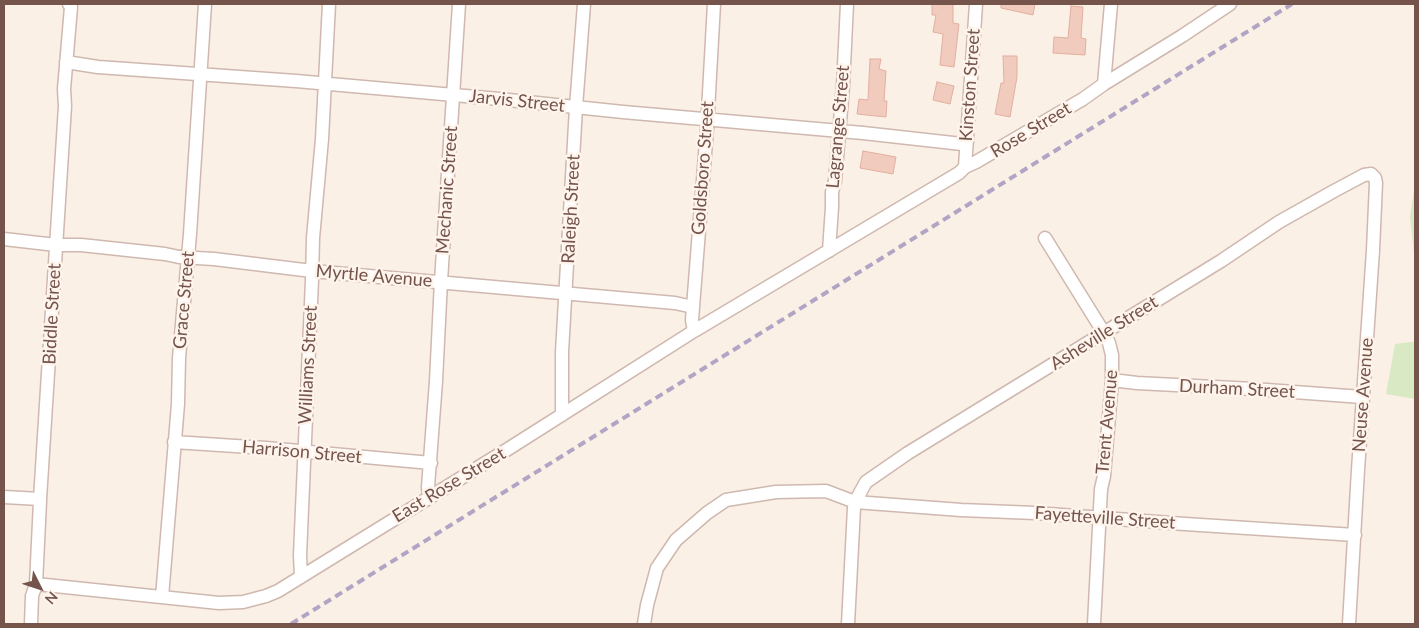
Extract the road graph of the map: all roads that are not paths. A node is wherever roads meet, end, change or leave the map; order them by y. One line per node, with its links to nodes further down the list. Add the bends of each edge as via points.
1 (69, 4): 11 (street, Biddle Street)
2 (205, 4): 12 (street, Grace Street)
3 (330, 4): 13 (street, Williams Street)
4 (459, 4): 15 (street, Mechanic Street)
5 (584, 4): 16 (street, Raleigh Street)
6 (714, 4): 17 (street, Goldsboro Street)
7 (847, 4): 18 (street, Lagrange Street)
8 (976, 4): 19 (street, Kinston Street)
9 (1111, 4): 14 (street)
10 (1230, 4): 14 (street, Rose Street)
11 (66, 62): 12 (street, Jarvis Street); 24 (street, Biddle Street)
12 (201, 74): 13 (street, Jarvis Street); 26 (street, Grace Street)
13 (325, 84): 15 (street, Jarvis Street); 27 (street, Williams Street)
14 (1104, 84): 20 (street, Rose Street)
15 (453, 95): 16 (street, Jarvis Street); 28 (street, Mechanic Street)
16 (576, 107): 17 (street, Jarvis Street); 29 (street, Raleigh Street)
17 (707, 119): 18 (street, Jarvis Street); 30 (street, Goldsboro Street)
18 (838, 131): 19 (street, Jarvis Street); 25 (street, Lagrange Street)
19 (967, 142): 20 (street, Kinston Street)
20 (965, 167): 25 (street, Rose Street)
21 (1364, 176): 32 (street, Asheville Street, via 1279,222); 34 (street, Neuse Avenue, via 1371,174 1376,183)
22 (1045, 238): 32 (street, Trent Avenue)
23 (4, 239): 24 (street, Myrtle Avenue)
24 (56, 245): 26 (street, Myrtle Avenue); 41 (street, Biddle Street)
25 (828, 251): 31 (street, East Rose Street)
26 (188, 258): 27 (street, Myrtle Avenue); 36 (street, Grace Street)
27 (312, 271): 28 (street, Myrtle Avenue); 37 (street, Williams Street)
28 (441, 281): 29 (street, Myrtle Avenue); 38 (street, Mechanic Street)
29 (566, 293): 30 (street, Myrtle Avenue); 35 (street, Raleigh Street)
30 (693, 306): 31 (street, Goldsboro Street)
31 (694, 331): 35 (street, East Rose Street)
32 (1104, 333): 33 (street, Trent Avenue, via 1110,343); 42 (street, Asheville Street, via 908,453 866,482)
33 (1112, 380): 34 (street, Durham Street); 43 (street, Trent Avenue)
34 (1362, 397): 44 (street, Neuse Avenue)
35 (562, 415): 40 (street, East Rose Street)
36 (174, 442): 37 (street, Harrison Street); 47 (street, Grace Street)
37 (304, 452): 38 (street, Harrison Street); 45 (street, Williams Street)
38 (430, 463): 40 (street, Mechanic Street)
39 (4, 497): 41 (street)
40 (429, 497): 45 (street, East Rose Street)
41 (40, 498): 46 (street, Biddle Street)
42 (855, 502): 43 (street, Fayetteville Street); 49 (street, Fayetteville Street, via 826,491 776,492 726,500 676,540 657,568); 50 (street)
43 (1101, 518): 44 (street, Fayetteville Street); 51 (street, Trent Avenue)
44 (1355, 535): 52 (street, Neuse Avenue)
45 (301, 577): 47 (street, East Rose Street, via 278,591 243,602)
46 (36, 584): 47 (street, East Rose Street); 48 (street, Biddle Street)
47 (162, 597)
48 (31, 624)
49 (644, 624)
50 (848, 624)
51 (1094, 624)
52 (1350, 624)

